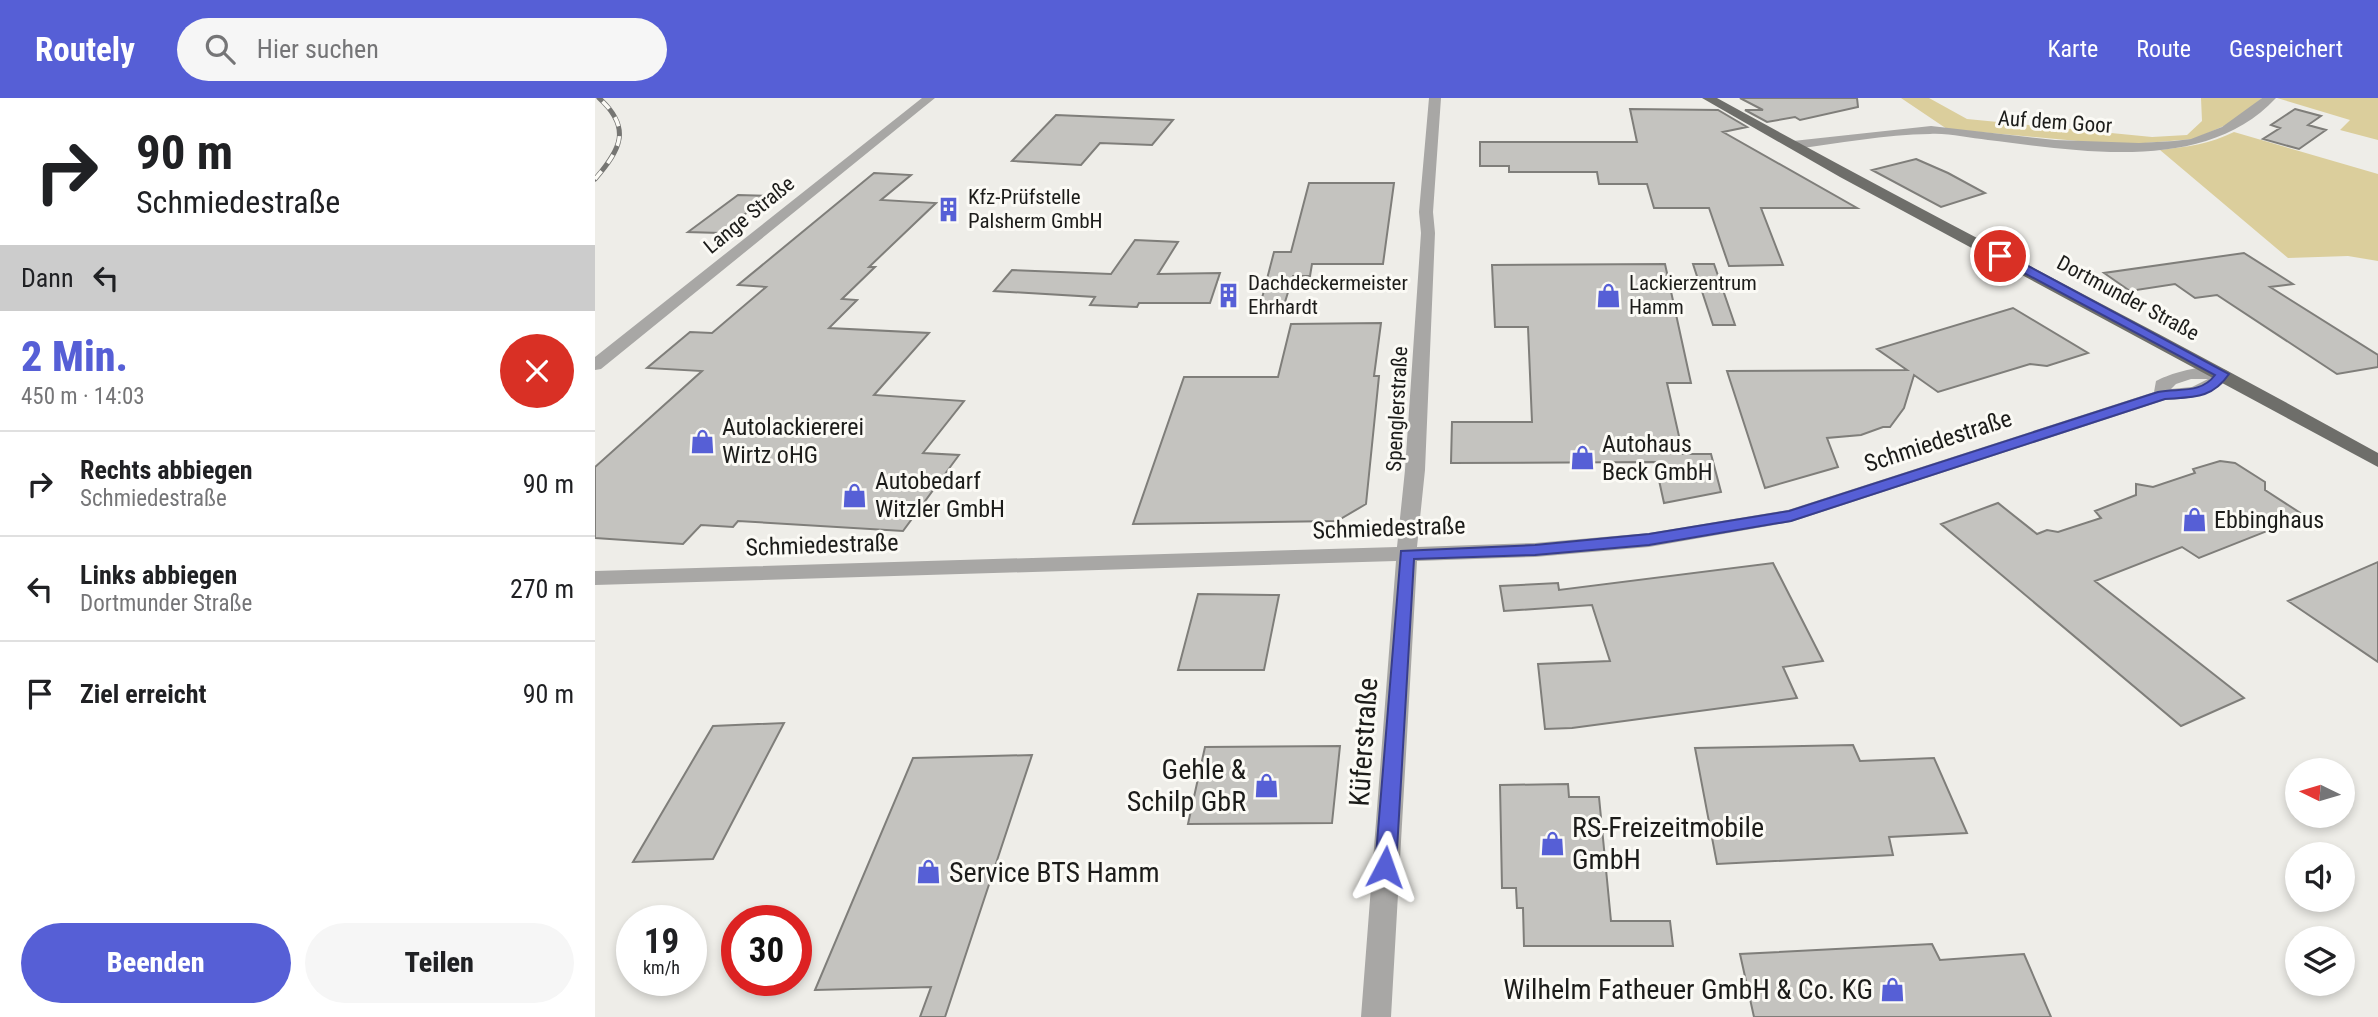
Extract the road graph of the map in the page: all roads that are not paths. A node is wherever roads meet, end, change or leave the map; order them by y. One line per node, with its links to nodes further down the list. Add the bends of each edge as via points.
1 (929, 98): 6 (street, Lange Straße)
2 (1435, 98): 9 (street, Spenglerstraße)
3 (1709, 98): 5 (main road, Dortmunder Straße)
4 (2266, 101): 5 (street, Auf dem Goor, via 2226,130 2174,145 2055,144 1931,130)
5 (1793, 145): 7 (main road, Dortmunder Straße)
6 (595, 365)
7 (2223, 374): 8 (main road, Dortmunder Straße); 9 (street, Schmiedestraße, via 2213,386 2195,393 2163,395 1791,516 1649,540)
8 (2378, 461)
9 (1407, 554): 10 (street, Schmiedestraße); 11 (street, Küferstraße)
10 (595, 578)
11 (1376, 1017)

